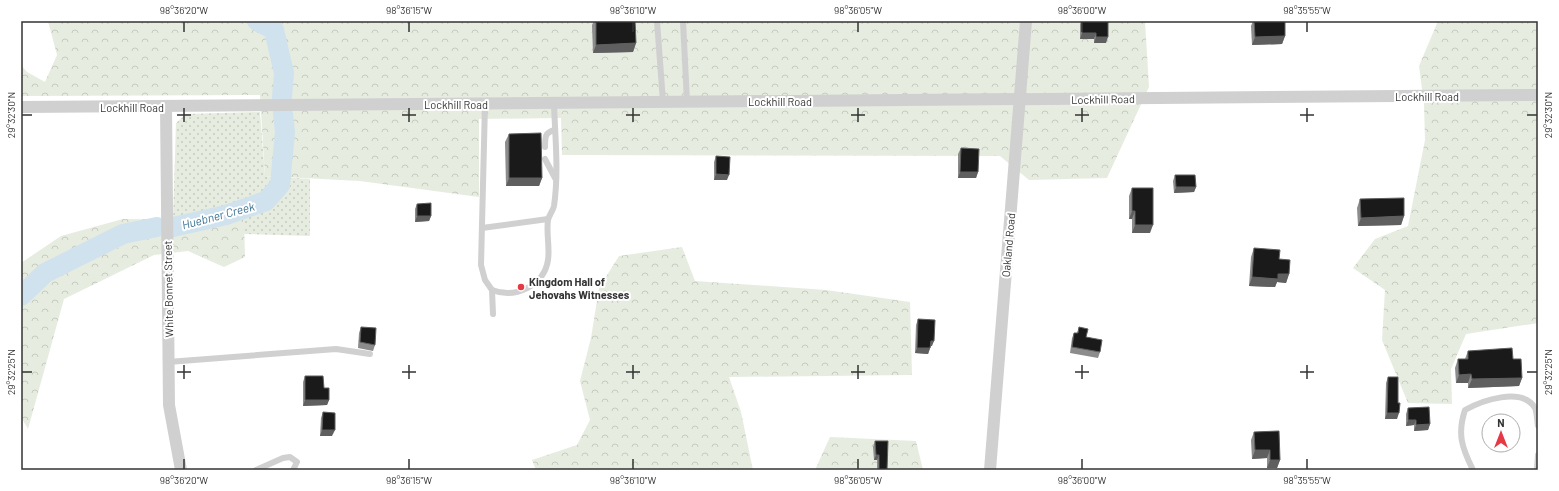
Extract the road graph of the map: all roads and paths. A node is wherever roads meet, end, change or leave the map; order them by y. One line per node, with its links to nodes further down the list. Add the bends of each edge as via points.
1 (657, 21): 6 (lane)
2 (683, 21): 7 (lane)
3 (1026, 21): 5 (street, Oakland Road)
4 (1538, 95): 5 (street, Lockhill Road)
5 (1020, 99): 7 (street, Lockhill Road); 27 (street, Oakland Road)
6 (663, 102): 7 (street, Lockhill Road); 8 (street, Lockhill Road)
7 (687, 102)
8 (554, 103): 9 (street, Lockhill Road); 12 (lane)
9 (485, 104): 10 (street, Lockhill Road); 17 (lane)
10 (166, 106): 11 (street, Lockhill Road); 21 (street, White Bonnet Street)
11 (21, 107)
12 (555, 130): 13 (lane, via 549,131 545,137); 15 (lane)
13 (545, 147)
14 (545, 159): 15 (lane)
15 (555, 178): 16 (lane, via 554,208)
16 (548, 219): 17 (lane); 18 (lane, via 548,260 540,277 530,288 512,293)
17 (482, 228): 18 (lane, via 481,265 485,280)
18 (492, 290): 19 (lane)
19 (493, 314)
20 (370, 354): 21 (lane, via 336,349)
21 (168, 362): 24 (street, White Bonnet Street, via 169,405)
22 (1538, 426): 28 (lane, via 1535,408 1523,398 1502,397 1480,402 1465,410 1460,424 1461,439)
23 (1538, 455): 29 (lane)
24 (181, 470)
25 (256, 470): 26 (lane, via 290,457 297,462)
26 (293, 470)
27 (990, 470)
28 (1473, 470)
29 (1537, 470)

